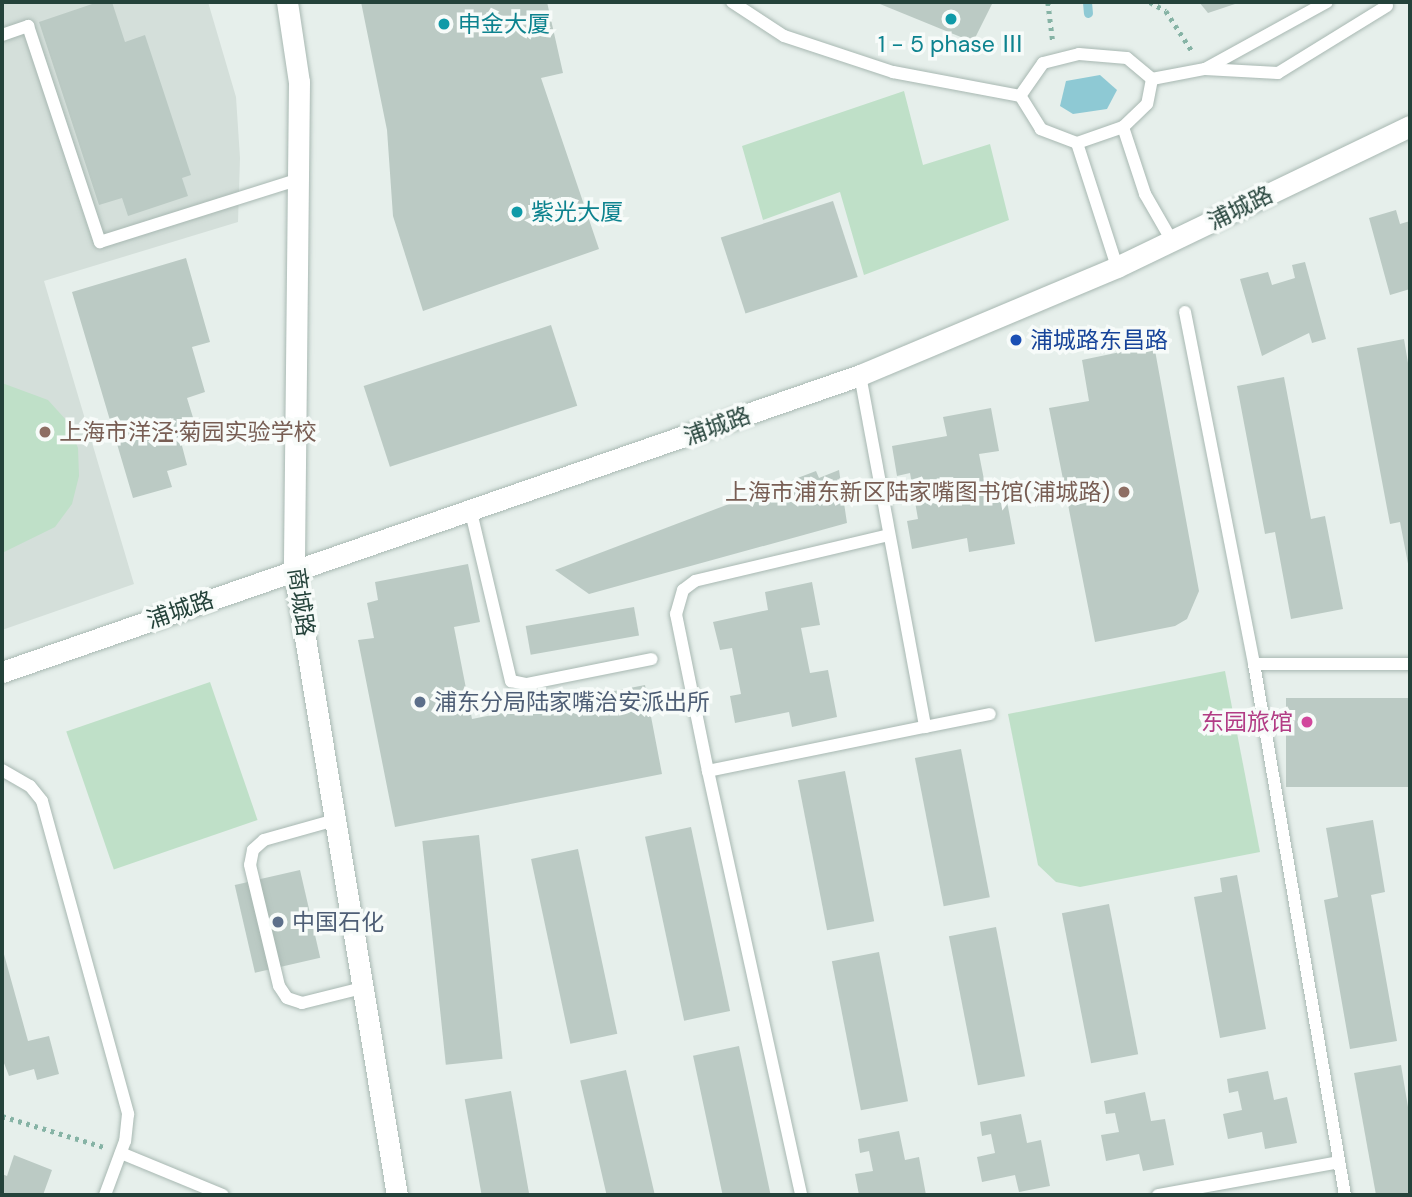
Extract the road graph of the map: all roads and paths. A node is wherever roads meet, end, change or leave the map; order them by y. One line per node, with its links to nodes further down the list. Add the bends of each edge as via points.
1 (287, 2): 15 (street, 商城路, via 299,82)
2 (732, 2): 11 (lane, via 784,36 893,72)
3 (1048, 2): 8 (path)
4 (1150, 2): 9 (path, via 1166,11)
5 (1327, 2): 9 (lane)
6 (1387, 6): 9 (lane, via 1278,73)
7 (2, 35): 15 (lane, via 28,26 100,242)
8 (1055, 60): 10 (lane, via 1079,54 1128,58); 11 (lane, via 1043,63)
9 (1205, 69): 10 (lane)
10 (1152, 79): 13 (lane, via 1147,104)
11 (1020, 96): 14 (lane, via 1041,129)
12 (1410, 126): 16 (street, 浦城路)
13 (1123, 127): 14 (lane); 16 (lane, via 1145,194)
14 (1077, 143): 17 (lane)
15 (300, 179): 22 (street, 商城路)
16 (1172, 241): 17 (street, 浦城路)
17 (1117, 267): 19 (street, 浦城路)
18 (1185, 312): 24 (lane)
19 (860, 375): 20 (street, 浦城路); 21 (lane)
20 (471, 512): 22 (street, 浦城路); 23 (lane, via 511,681 527,684)
21 (889, 535): 28 (lane); 30 (lane, via 709,576 683,590 676,614)
22 (294, 571): 26 (street, 浦城路); 31 (street, 商城路)
23 (652, 659)
24 (1254, 664): 25 (lane); 35 (lane)
25 (1410, 664)
26 (2, 672)
27 (990, 714): 28 (lane)
28 (925, 727): 30 (lane)
29 (2, 770): 34 (lane, via 30,786 42,801 128,1114)
30 (708, 771): 39 (lane)
31 (335, 820): 32 (street, 商城路); 32 (lane, via 264,840 253,850 250,865 279,986 287,998 302,1003)
32 (362, 988): 38 (street, 商城路)
33 (2, 1116): 34 (path)
34 (121, 1153): 36 (lane); 37 (lane)
35 (1339, 1162): 40 (lane); 41 (lane)
36 (105, 1195)
37 (223, 1195)
38 (397, 1195)
39 (802, 1195)
40 (1158, 1195)
41 (1345, 1195)

